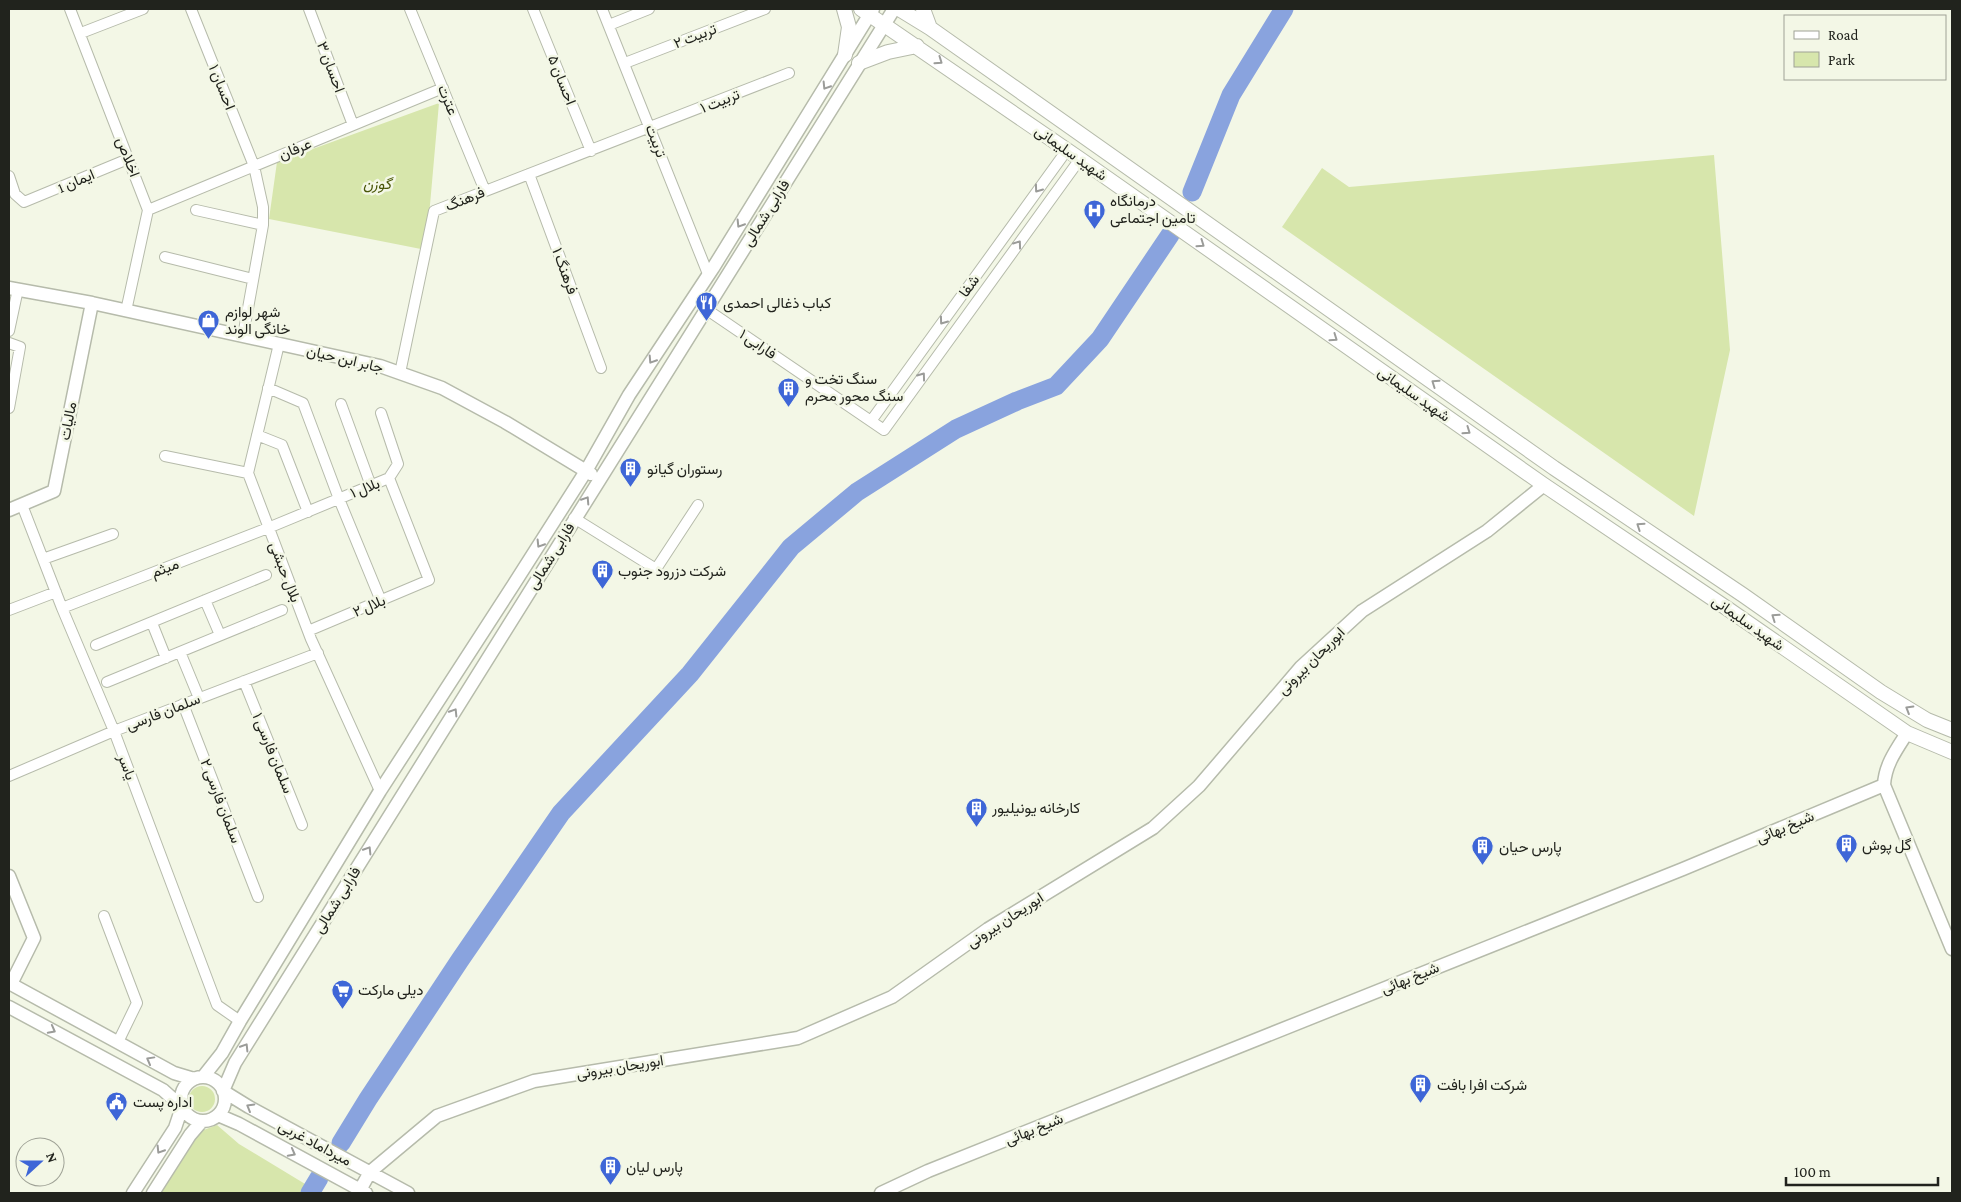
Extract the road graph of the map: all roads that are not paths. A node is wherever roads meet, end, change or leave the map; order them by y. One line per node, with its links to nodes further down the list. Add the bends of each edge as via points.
1 (70, 9): 18 (street, اخلاص)
2 (143, 9): 18 (street)
3 (191, 9): 31 (street, احسان ۱)
4 (309, 9): 25 (street, احسان ۳)
5 (410, 9): 24 (street, عترت)
6 (533, 9): 28 (street, احسان ۵)
7 (602, 9): 15 (street, تربیت)
8 (649, 9): 15 (street)
9 (765, 9): 21 (street, تربیت ۲)
10 (844, 9): 20 (main road, via 849,27)
11 (894, 9): 16 (street, فارابی شمالی)
12 (899, 9): 17 (main road, شهید سلیمانی)
13 (923, 9): 17 (main road)
14 (868, 11): 16 (main road, شهید سلیمانی); 20 (street, فارابی شمالی)
15 (609, 24): 21 (street, تربیت)
16 (884, 24): 19 (main road, شهید سلیمانی); 22 (street, فارابی شمالی)
17 (930, 28): 97 (main road, شهید سلیمانی, one-way to 17, via 1927,720 1880,692 1554,468)
18 (81, 33): 29 (street, اخلاص)
19 (917, 46): 22 (main road, via 888,52); 27 (main road, شهید سلیمانی, one-way to 27)
20 (842, 60): 22 (street); 43 (street, فارابی شمالی, one-way to 43)
21 (625, 63): 26 (street, تربیت)
22 (855, 69): 47 (street, فارابی شمالی)
23 (789, 73): 26 (street, تربیت ۱)
24 (443, 88): 25 (street, عرفان); 36 (street, عترت)
25 (353, 125): 31 (street, عرفان)
26 (651, 128): 28 (street, فرهنگ); 43 (street, تربیت)
27 (1067, 150): 30 (main road, شهید سلیمانی); 32 (street, شفا)
28 (591, 151): 33 (street, فرهنگ)
29 (128, 159): 35 (street, ایمان 1, via 24,202); 37 (street, اخلاص)
30 (1080, 159): 34 (street, شفا); 67 (main road, شهید سلیمانی, one-way to 67)
31 (254, 166): 37 (street, عرفان); 39 (street, احسان ۱, via 264,207)
32 (1054, 168): 34 (street); 40 (street, شفا, one-way to 40)
33 (529, 174): 36 (street, فرهنگ); 53 (street, فرهنگ ۱)
34 (1066, 178): 42 (street, شفا, one-way to 34)
35 (9, 179)
36 (485, 191): 54 (street, فرهنگ, via 434,211)
37 (148, 210): 48 (street)
38 (196, 210): 39 (street)
39 (263, 225): 44 (street, احسان ۱)
40 (994, 251): 42 (street); 59 (street, شفا, one-way to 59)
41 (165, 257): 44 (street)
42 (1006, 260): 60 (street, شفا, one-way to 42)
43 (708, 274): 63 (street, فارابی شمالی, one-way to 63, via 629,395)
44 (254, 279): 50 (street, احسان ۱)
45 (13, 288): 46 (street, جابر ابن حیان); 49 (street)
46 (92, 303): 48 (street, جابر ابن حیان); 70 (street, مالیات, via 54,491)
47 (706, 309): 59 (street, فارابی ۱); 66 (street, فارابی شمالی)
48 (126, 311): 50 (street, جابر ابن حیان)
49 (9, 331)
50 (243, 336): 52 (street, جابر ابن حیان)
51 (9, 343): 57 (street, via 20,347)
52 (279, 344): 54 (street, جابر ابن حیان); 55 (street)
53 (601, 368)
54 (400, 373): 63 (street, جابر ابن حیان, via 442,388)
55 (268, 388): 61 (street); 69 (street, via 304,403)
56 (341, 404): 68 (street)
57 (9, 408)
58 (381, 413): 65 (street, via 398,464)
59 (871, 421): 60 (street, فارابی ۱)
60 (884, 430)
61 (257, 435): 64 (street); 73 (street, via 282,445)
62 (165, 456): 64 (street)
63 (586, 471): 66 (street, جابر ابن حیان); 103 (street, فارابی شمالی, one-way to 103)
64 (248, 473): 75 (street, بلال حبشی)
65 (389, 478): 68 (street, بلال ۱); 79 (street, بلال ۱)
66 (600, 479): 74 (street, فارابی شمالی, one-way to 66)
67 (1544, 485): 99 (main road, شهید سلیمانی); 118 (street, ابوریحان بیرونی, via 1487,531 1362,611 1301,667 1199,786 1153,828 988,929 892,997 798,1038 534,1081 437,1116)
68 (371, 486): 69 (street, بلال ۱)
69 (340, 499): 73 (street, بلال ۱); 82 (street)
70 (22, 505): 72 (street, مالیات); 77 (street, یاسر)
71 (698, 505): 74 (street, via 656,569)
72 (9, 510)
73 (308, 512): 75 (street, بلال ۱)
74 (574, 518): 114 (street, فارابی شمالی, one-way to 74, via 235,1063)
75 (268, 528): 83 (street, میثم); 87 (street, بلال حبشی)
76 (113, 534): 77 (street)
77 (43, 559): 80 (street, یاسر)
78 (266, 575): 81 (street)
79 (429, 580): 82 (street, بلال ۲)
80 (56, 592): 83 (street, یاسر); 84 (street)
81 (206, 600): 86 (street); 88 (street)
82 (381, 601): 87 (street, بلال ۲)
83 (62, 608): 98 (street, یاسر)
84 (9, 610)
85 (282, 610): 88 (street)
86 (152, 623): 89 (street); 92 (street)
87 (308, 631): 91 (street, بلال حبشی)
88 (220, 635): 90 (street)
89 (96, 645)
90 (180, 652): 92 (street); 95 (street)
91 (318, 652): 93 (street, سلمان فارسی); 103 (street, بلال حبشی)
92 (166, 658): 94 (street)
93 (244, 681): 95 (street, سلمان فارسی); 104 (street, سلمان فارسی ۱)
94 (107, 682)
95 (199, 698): 96 (street, سلمان فارسی)
96 (184, 704): 98 (street, سلمان فارسی); 106 (street, سلمان فارسی ۲)
97 (1952, 730)
98 (114, 731): 101 (street, سلمان فارسی); 111 (street, یاسر, via 217,1005)
99 (1907, 733): 100 (main road, شهید سلیمانی); 102 (street, via 1885,771)
100 (1952, 752)
101 (9, 776)
102 (1884, 785): 108 (street); 123 (street, شیخ بهائی, via 1674,873 928,1171)
103 (380, 791): 111 (street, فارابی شمالی)
104 (302, 824)
105 (9, 876): 109 (street, via 34,938)
106 (258, 897)
107 (104, 916): 112 (street, via 137,1003)
108 (1952, 948)
109 (10, 983): 112 (street)
110 (9, 1007): 115 (street, one-way to 115, via 163,1090)
111 (240, 1021): 113 (street, فارابی شمالی, via 222,1053)
112 (118, 1042): 113 (street, one-way to 112, via 174,1073)
113 (199, 1078): 114 (street, via 215,1081); 115 (street, via 184,1087)
114 (223, 1091): 116 (street, via 224,1104); 118 (street, میرداماد غربی, one-way to 114)
115 (182, 1107): 117 (street, via 190,1117); 120 (street, one-way to 120, via 175,1128)
116 (218, 1115): 117 (street); 119 (street, میرداماد غربی, one-way to 119)
117 (202, 1121): 121 (street)
118 (370, 1172): 119 (street); 122 (street, میرداماد غربی)
119 (363, 1191)
120 (133, 1193)
121 (153, 1193)
122 (408, 1193)
123 (881, 1193)

